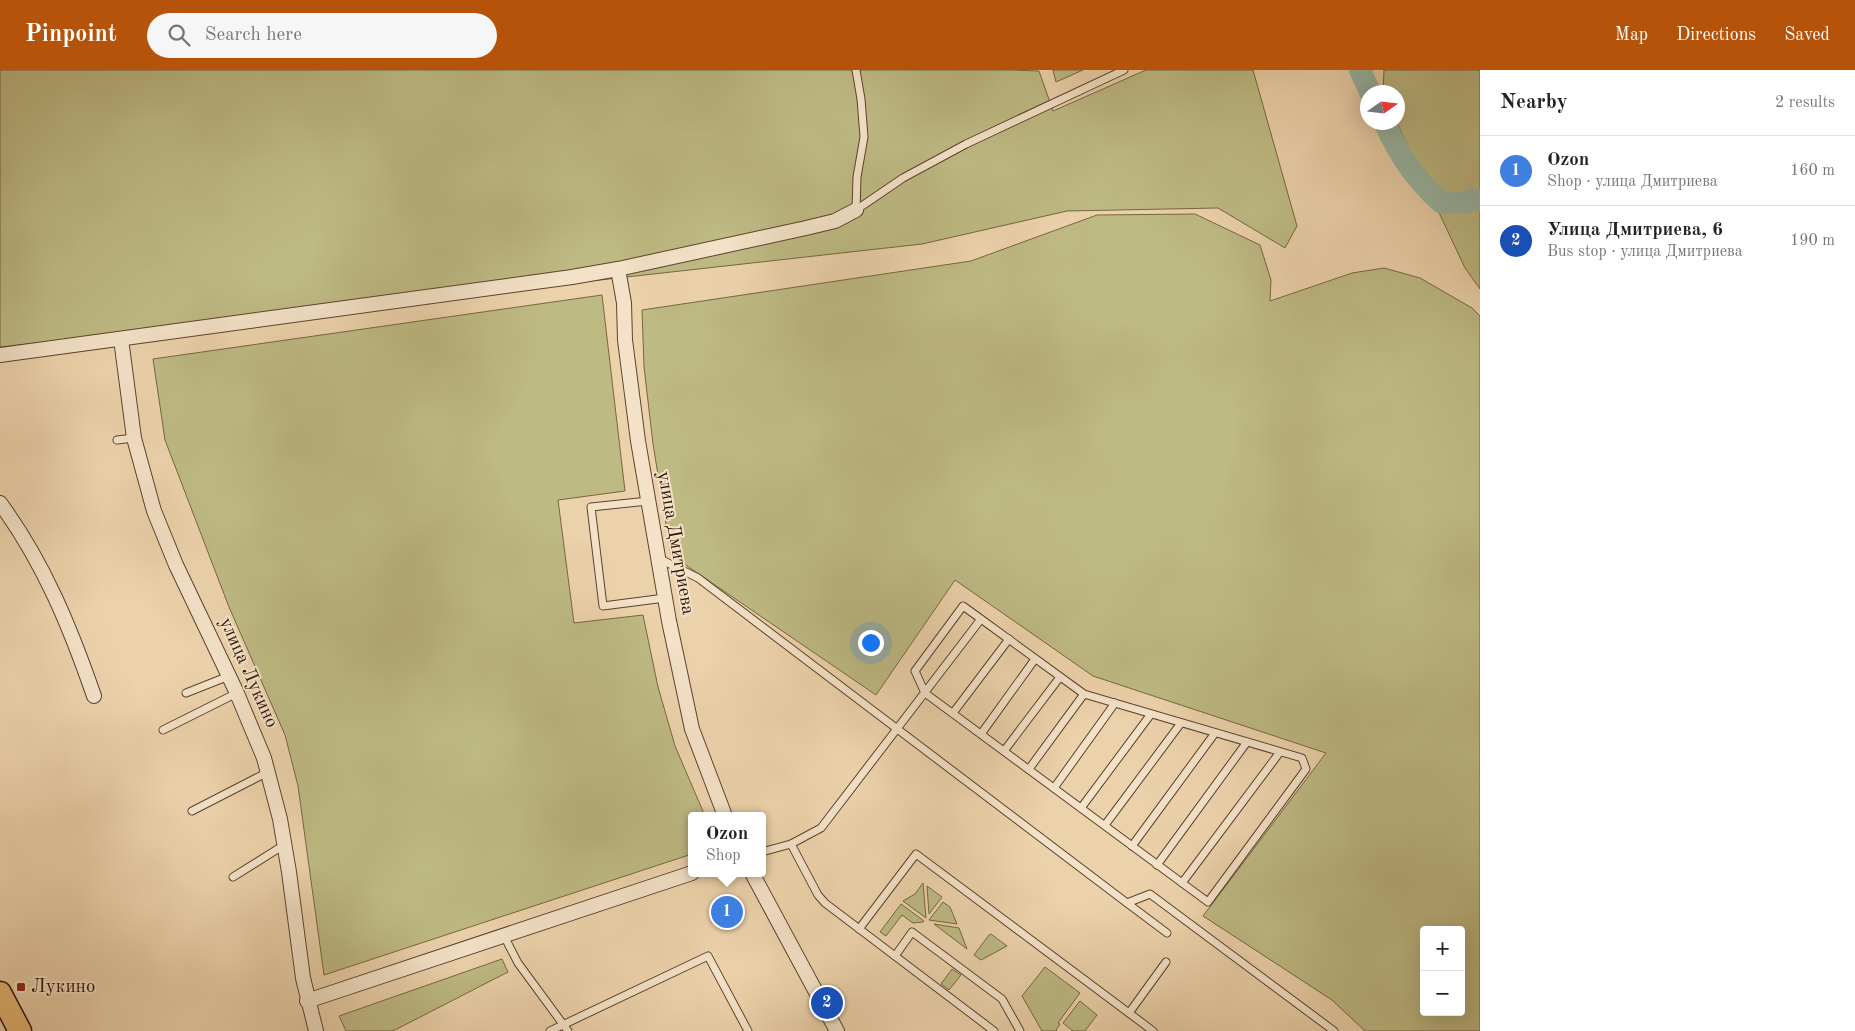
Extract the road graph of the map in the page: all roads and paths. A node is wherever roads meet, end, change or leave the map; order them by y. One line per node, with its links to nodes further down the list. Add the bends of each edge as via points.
1 (856, 70): 3 (lane, via 864,137 857,177)
2 (1124, 70): 3 (lane, via 966,144 903,178)
3 (856, 210): 4 (street, via 835,221)
4 (618, 269): 5 (street); 9 (street, улица Дмитриева)
5 (121, 338): 6 (street); 7 (street, улица Лукино)
6 (0, 356)
7 (134, 438): 8 (lane); 16 (street, улица Лукино, via 154,511 176,565)
8 (117, 440)
9 (648, 500): 11 (street, улица Дмитриева); 12 (lane, via 591,507 603,606)
10 (0, 503): 22 (street, via 21,532 55,595)
11 (658, 558): 12 (street, улица Дмитриева); 27 (lane, via 698,578)
12 (665, 598): 39 (street, улица Дмитриева, via 692,729)
13 (981, 619): 14 (lane); 20 (lane); 20 (lane, via 963,606 915,671)
14 (1008, 639): 15 (lane); 24 (lane)
15 (1035, 659): 17 (lane); 30 (lane)
16 (230, 676): 18 (lane); 19 (street, улица Лукино)
17 (1060, 677): 21 (lane); 32 (lane)
18 (186, 693)
19 (237, 693): 28 (lane); 35 (street, улица Лукино)
20 (925, 693): 24 (lane); 27 (lane)
21 (1084, 694): 23 (lane); 34 (lane)
22 (94, 696)
23 (1115, 704): 25 (lane); 36 (lane)
24 (953, 713): 30 (lane)
25 (1151, 714): 26 (lane); 37 (lane)
26 (1181, 723): 29 (lane); 40 (lane)
27 (897, 729): 41 (lane, via 821,828); 50 (lane)
28 (162, 730)
29 (1215, 733): 31 (lane); 43 (lane)
30 (981, 734): 32 (lane)
31 (1247, 742): 33 (lane); 45 (lane)
32 (1004, 751): 34 (lane)
33 (1280, 752): 49 (lane); 49 (lane, via 1302,758 1306,769 1208,902)
34 (1029, 769): 36 (lane)
35 (268, 772): 38 (lane); 42 (street, улица Лукино)
36 (1054, 788): 37 (lane)
37 (1081, 808): 40 (lane)
38 (192, 812)
39 (723, 812)
40 (1105, 825): 43 (lane)
41 (791, 844): 44 (lane); 51 (lane, via 821,899)
42 (284, 845): 47 (lane); 57 (street, улица Лукино)
43 (1132, 846): 45 (lane)
44 (766, 851)
45 (1158, 865): 49 (lane)
46 (688, 873): 53 (street)
47 (233, 877)
48 (754, 877): 65 (street)
49 (1182, 883)
50 (1127, 903): 52 (lane); 69 (lane, via 1150,894)
51 (859, 929): 54 (lane); 58 (lane, via 916,854)
52 (1167, 932)
53 (504, 936): 57 (street); 59 (lane, via 518,963)
54 (895, 956): 66 (lane); 67 (lane, via 912,932 1002,999)
55 (1166, 962): 58 (lane)
56 (0, 994): 60 (main road)
57 (307, 1000): 61 (street, улица Лукино)
58 (1129, 1013): 68 (lane)
59 (564, 1023): 62 (lane); 63 (lane); 64 (lane, via 708,956)
60 (20, 1031)
61 (316, 1031)
62 (550, 1031)
63 (568, 1031)
64 (748, 1031)
65 (837, 1031)
66 (994, 1031)
67 (1020, 1031)
68 (1153, 1031)
69 (1334, 1031)

